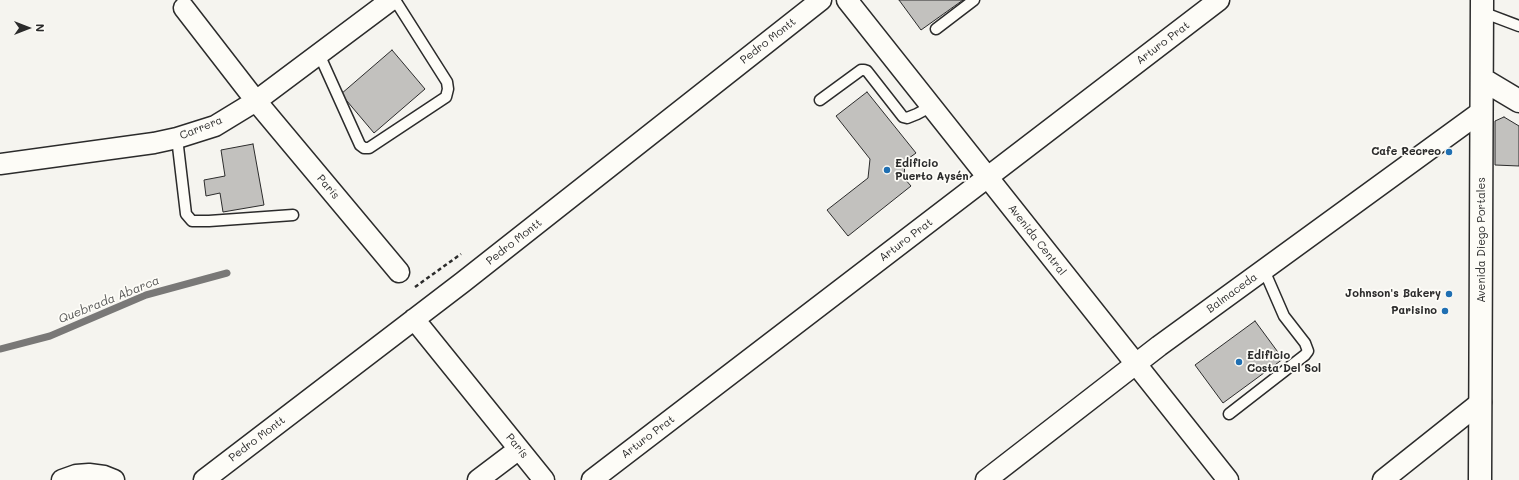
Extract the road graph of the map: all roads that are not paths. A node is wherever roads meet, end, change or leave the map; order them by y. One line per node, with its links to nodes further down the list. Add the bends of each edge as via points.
1 (390, 0): 11 (street, Carrera)
2 (394, 0): 11 (lane, via 447,82 446,97 369,148 364,148 360,145)
3 (821, 0): 24 (street, Pedro Montt)
4 (847, 0): 16 (street, Avenida Central)
5 (974, 0): 10 (lane)
6 (1220, 0): 20 (street, Arturo Prat)
7 (1482, 6): 9 (lane); 12 (street, Avenida Diego Portales)
8 (184, 8): 14 (street, París)
9 (1519, 26)
10 (936, 29)
11 (319, 54): 14 (street, Carrera)
12 (1482, 79): 15 (street); 17 (street, Avenida Diego Portales)
13 (820, 100): 16 (lane, via 864,70 903,117 907,118)
14 (256, 101): 18 (street, Carrera, via 215,126); 23 (street, París)
15 (1519, 101)
16 (932, 106): 20 (street, Avenida Central)
17 (1482, 111): 22 (street, Balmaceda); 26 (street, Avenida Diego Portales)
18 (177, 138): 19 (street, Carrera, via 154,144); 21 (lane, via 186,214 192,221)
19 (0, 164)
20 (988, 177): 25 (street, Avenida Central); 34 (street, Arturo Prat)
21 (293, 215)
22 (1264, 270): 25 (street, Balmaceda); 27 (lane, via 1284,316 1305,343 1308,351 1305,356)
23 (399, 272)
24 (414, 319): 28 (street, París); 31 (street, Pedro Montt)
25 (1136, 364): 35 (street, Balmaceda); 36 (street, Avenida Central)
26 (1481, 402): 37 (street); 38 (street, Avenida Diego Portales)
27 (1229, 414)
28 (519, 449): 32 (street); 33 (street, París)
29 (62, 480): 30 (street, via 76,474 104,476)
30 (114, 480)
31 (204, 480)
32 (478, 480)
33 (544, 480)
34 (592, 480)
35 (986, 480)
36 (1228, 480)
37 (1383, 480)
38 (1480, 480)

